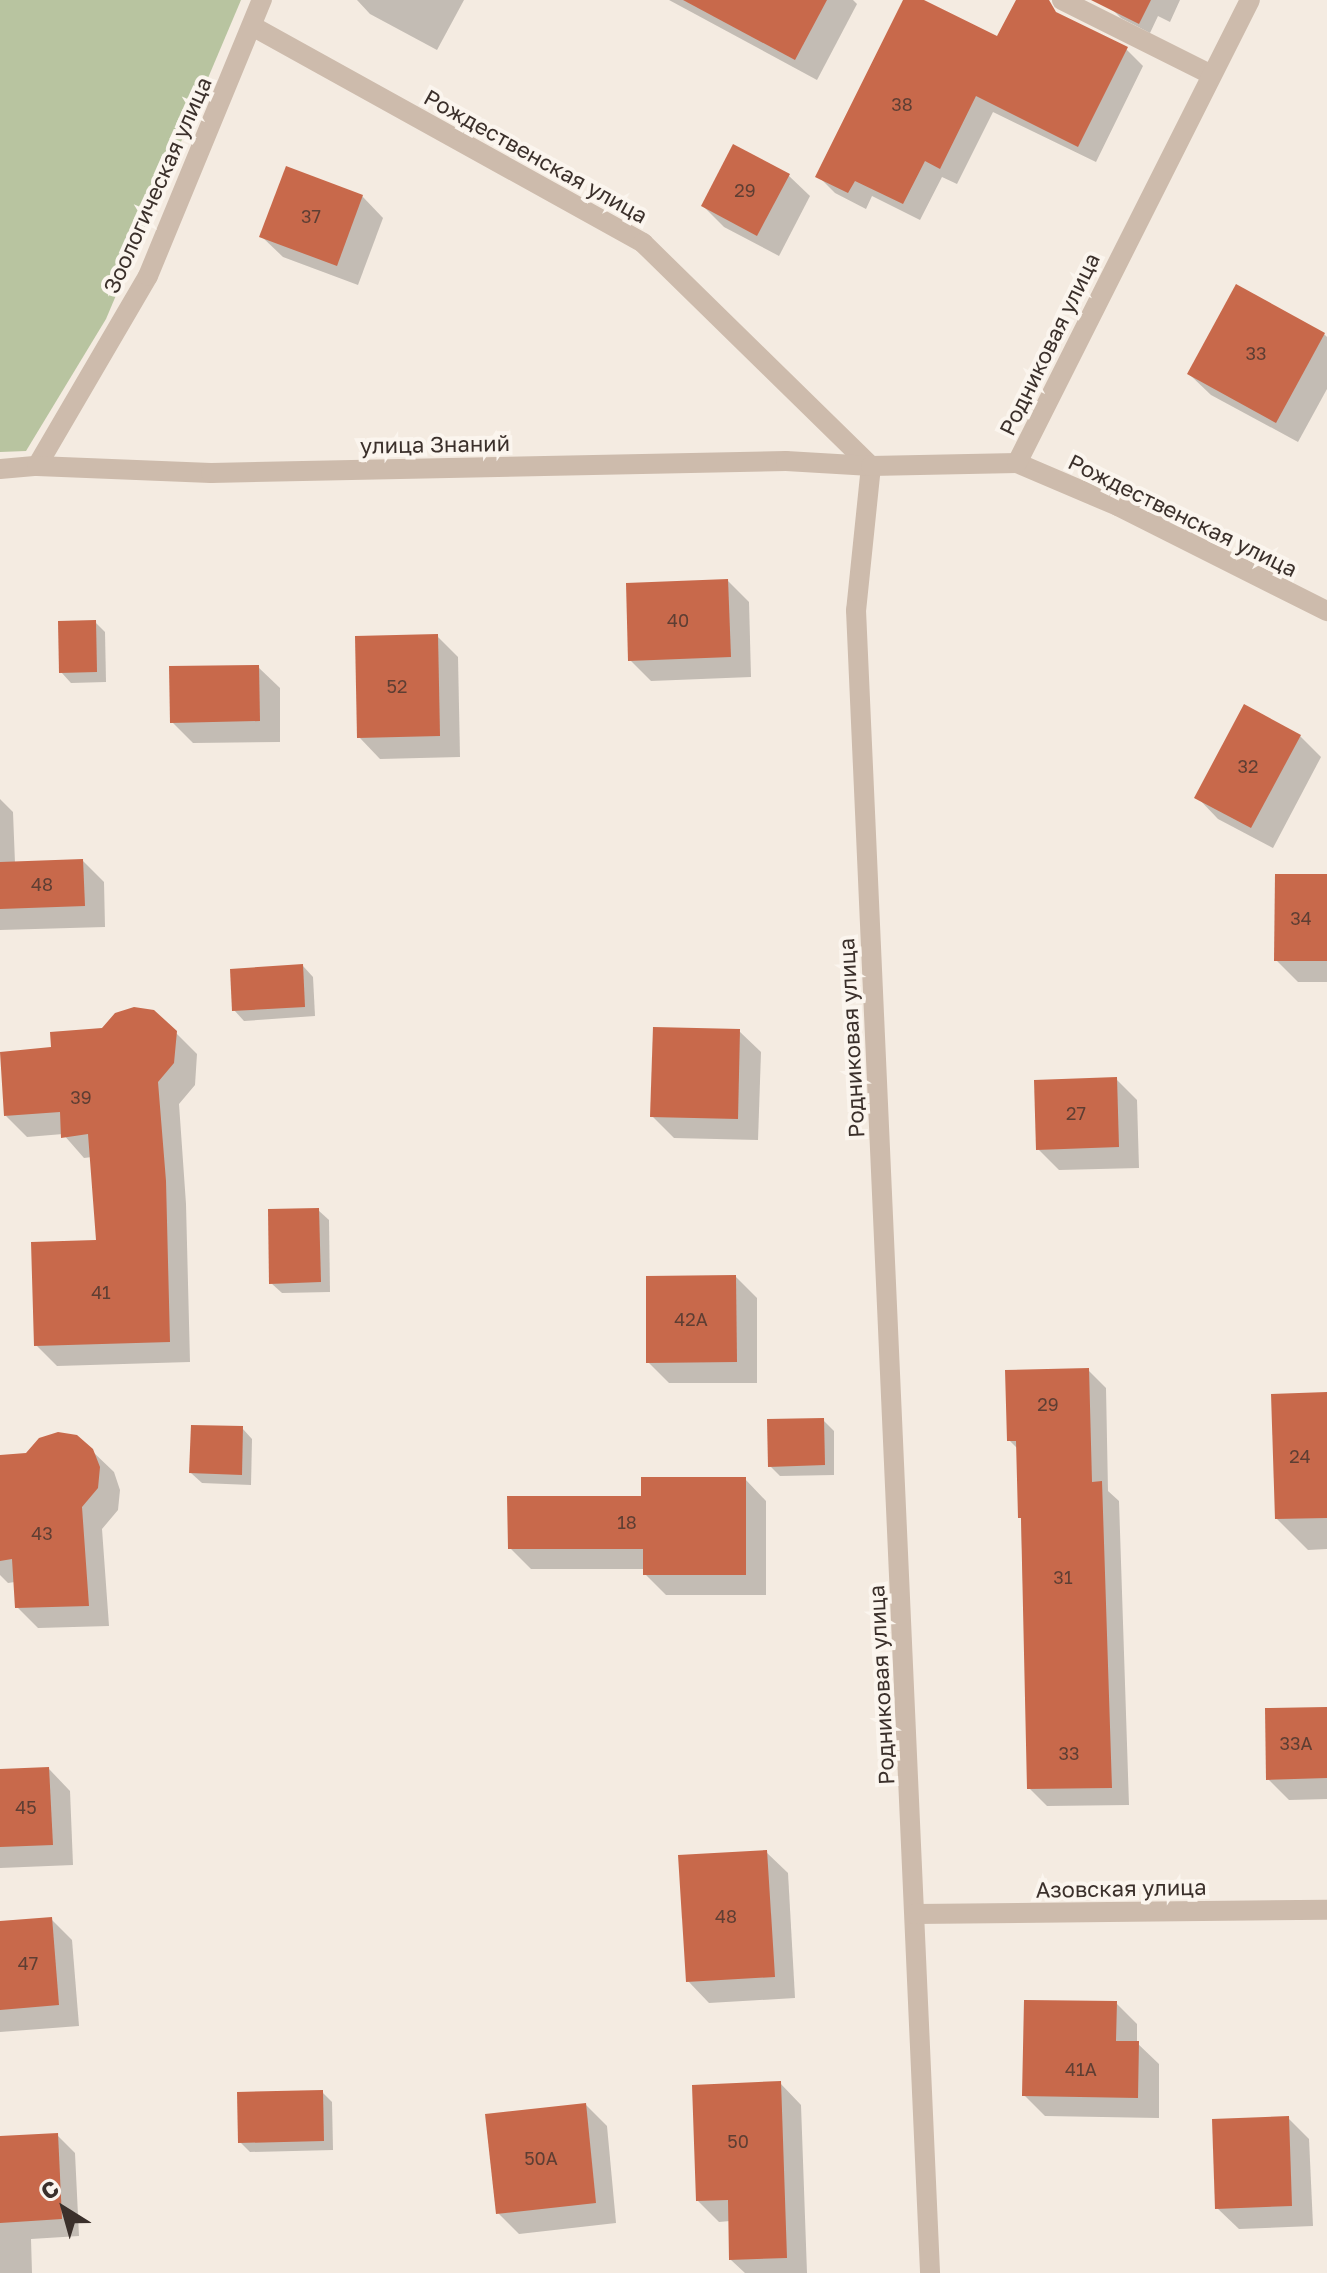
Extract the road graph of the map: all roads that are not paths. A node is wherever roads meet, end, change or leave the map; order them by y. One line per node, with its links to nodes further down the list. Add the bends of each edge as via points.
1 (262, 0): 4 (street, Зоологическая улица)
2 (1062, 0): 5 (street)
3 (1250, 0): 5 (street, Родниковая улица)
4 (252, 26): 7 (street, Зоологическая улица, via 148,276); 8 (street, Рождественская улица, via 643,243)
5 (1210, 74): 6 (street, Родниковая улица)
6 (1017, 463): 8 (street, Родниковая улица); 10 (street, Рождественская улица, via 1118,506)
7 (37, 466): 8 (street, улица Знаний, via 211,473 786,461); 9 (street, улица Знаний)
8 (871, 466): 12 (street, Родниковая улица, via 856,610)
9 (0, 469)
10 (1327, 611)
11 (1327, 1910): 12 (street, Азовская улица)
12 (915, 1914): 13 (street, Родниковая улица)
13 (930, 2273)

